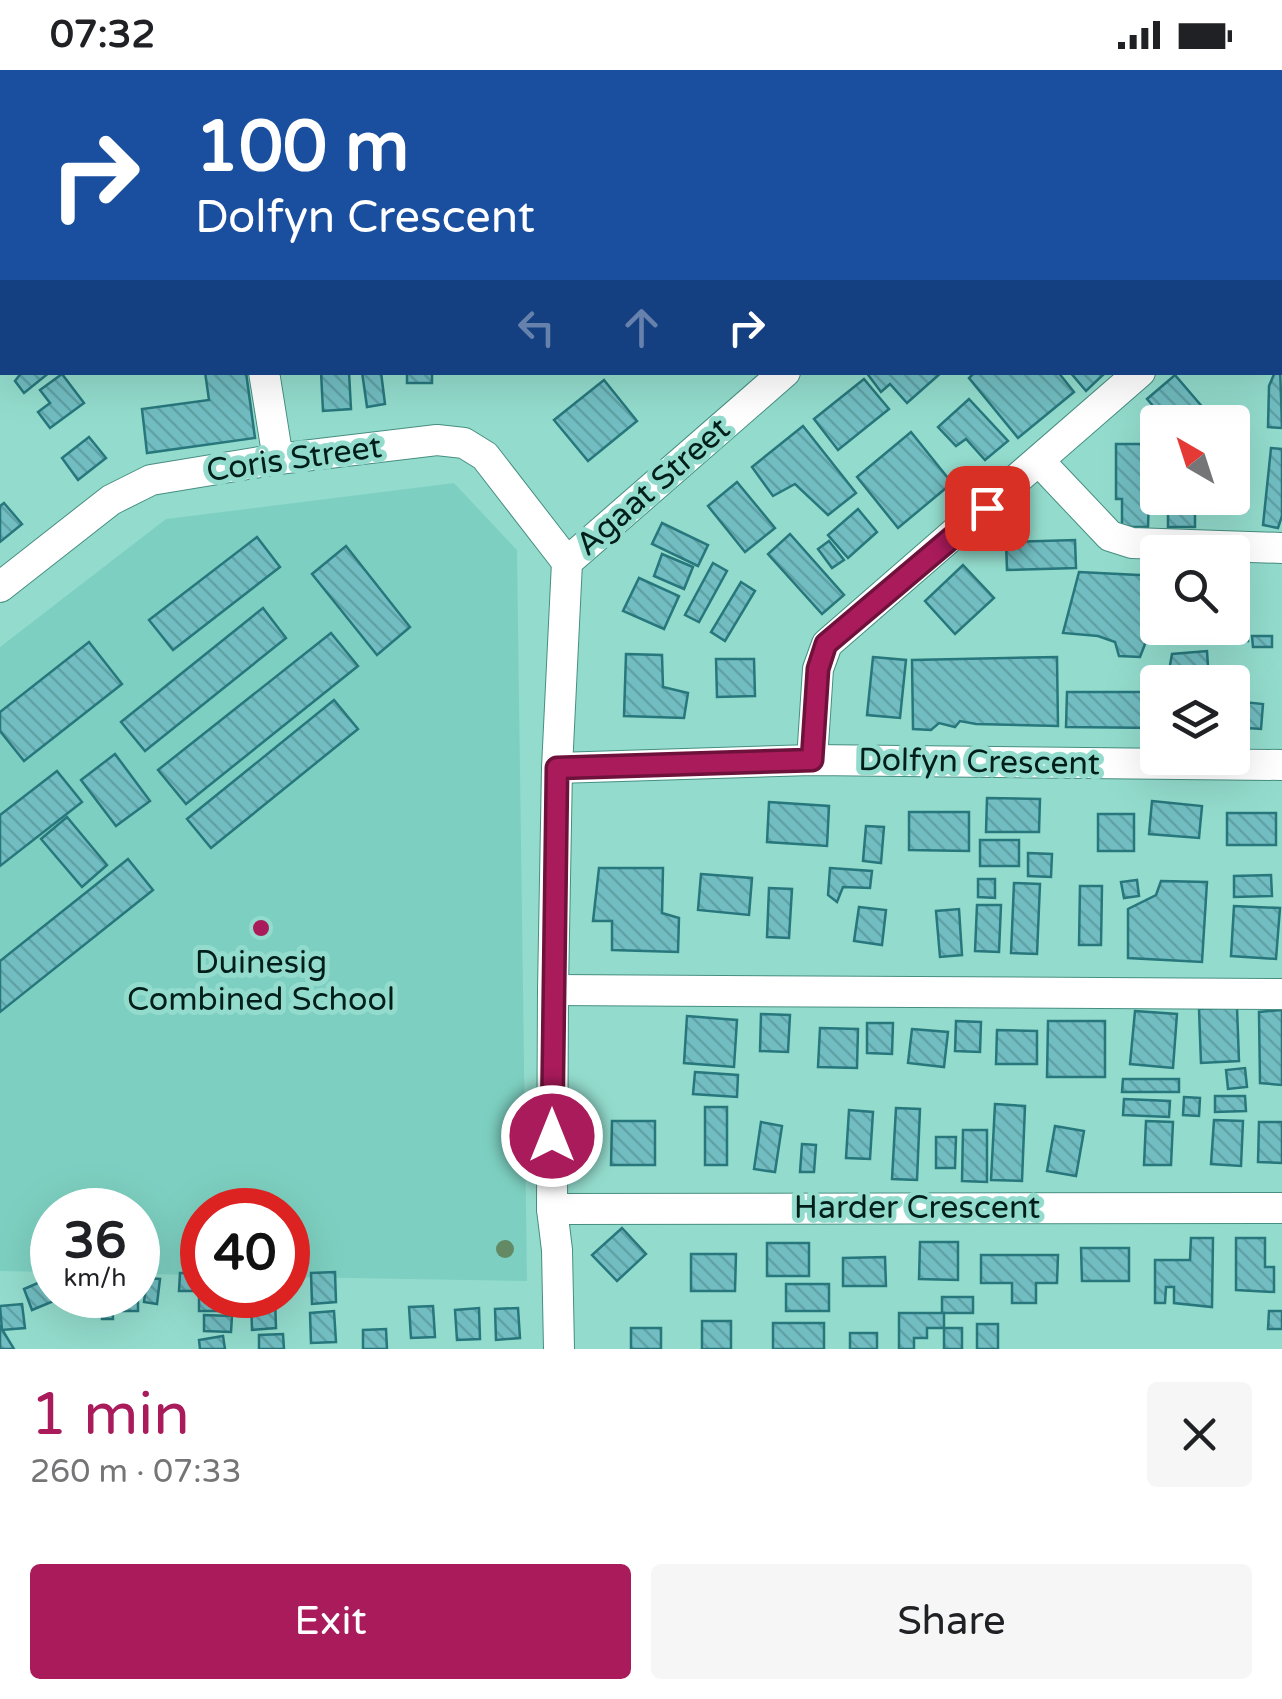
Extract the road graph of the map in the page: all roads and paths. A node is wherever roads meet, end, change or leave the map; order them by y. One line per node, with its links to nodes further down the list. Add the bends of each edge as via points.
1 (264, 375): 4 (street)
2 (782, 375): 7 (street, Agaat Street)
3 (1137, 375): 5 (street)
4 (278, 459): 7 (street, Coris Street, via 437,440 464,443 484,456); 8 (street, Coris Street, via 152,480 112,500)
5 (1040, 462): 6 (street, via 1110,536 1132,543); 9 (street, via 826,644)
6 (1282, 548)
7 (567, 562): 11 (street)
8 (0, 587)
9 (812, 760): 10 (street, Dolfyn Crescent); 11 (street, Dolfyn Crescent)
10 (1282, 766)
11 (557, 768): 12 (street)
12 (553, 990): 13 (street); 15 (street)
13 (1282, 994)
14 (1282, 1208): 15 (street, Harder Crescent)
15 (552, 1209): 16 (street)
16 (559, 1349)

